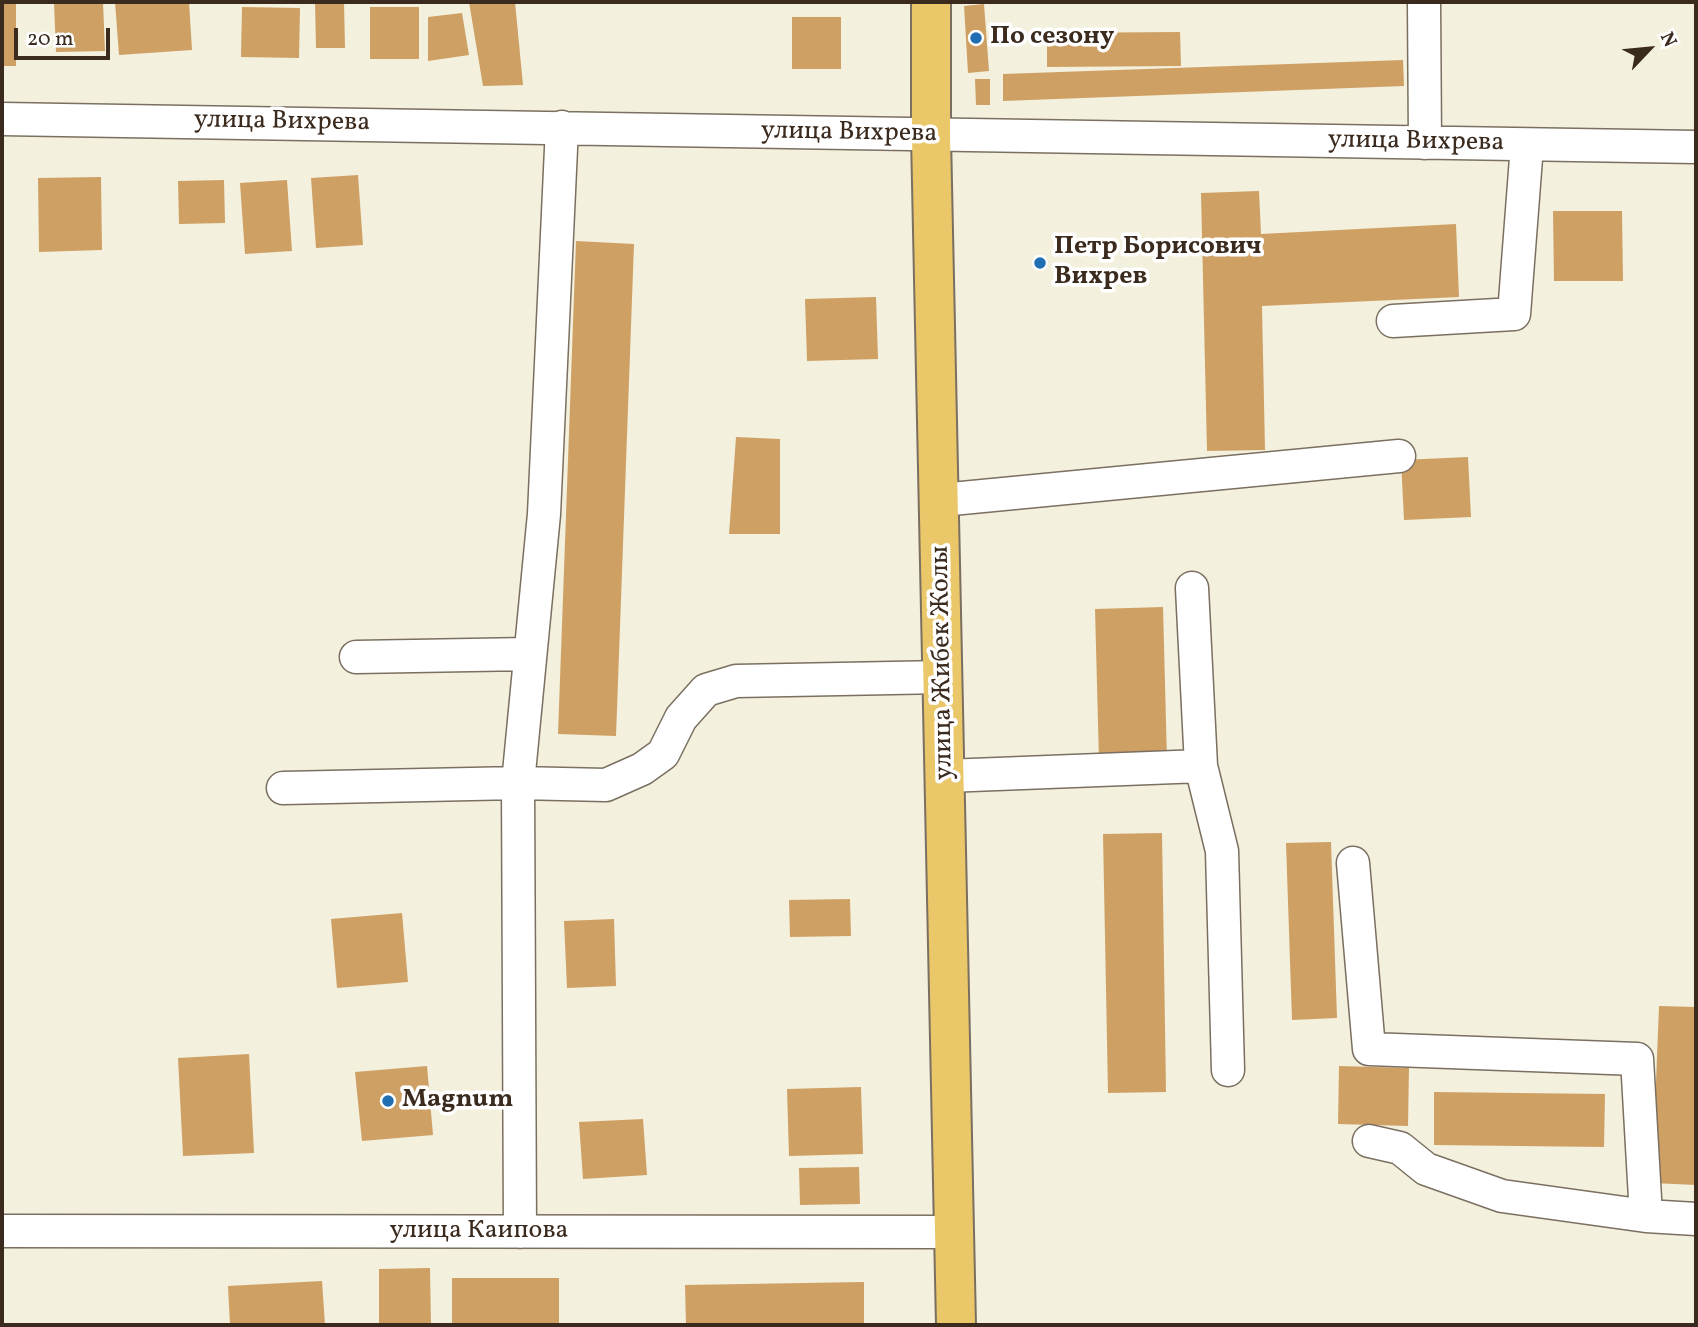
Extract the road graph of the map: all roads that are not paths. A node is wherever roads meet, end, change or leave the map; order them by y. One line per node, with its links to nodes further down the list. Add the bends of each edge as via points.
1 (931, 2): 5 (main road, улица Жибек Жолы)
2 (1424, 2): 6 (street)
3 (2, 119): 4 (street, улица Вихрева)
4 (562, 127): 5 (street, улица Вихрева); 13 (street, via 544,514)
5 (931, 136): 6 (street, улица Вихрева); 11 (main road, улица Жибек Жолы)
6 (1425, 143): 7 (street, улица Вихрева)
7 (1527, 145): 8 (street, улица Вихрева); 9 (street, via 1514,314)
8 (1696, 148)
9 (1393, 321)
10 (1399, 456): 11 (street)
11 (941, 500): 15 (main road, улица Жибек Жолы)
12 (1192, 588): 16 (street)
13 (528, 654): 14 (street); 18 (street)
14 (356, 657)
15 (944, 677): 17 (main road, улица Жибек Жолы); 18 (street, via 736,681 706,690 681,718 663,754 642,769 606,785)
16 (1201, 766): 17 (street); 21 (street, via 1223,850)
17 (947, 776): 27 (main road, улица Жибек Жолы)
18 (518, 783): 19 (street); 26 (street)
19 (283, 788)
20 (1353, 863): 23 (street, via 1369,1049 1637,1059)
21 (1228, 1070)
22 (1369, 1141): 23 (street, via 1400,1148 1426,1169 1502,1196)
23 (1646, 1216): 24 (street)
24 (1696, 1219)
25 (2, 1231): 26 (street, улица Каипова)
26 (520, 1232): 27 (street, улица Каипова)
27 (956, 1232): 28 (main road, улица Жибек Жолы)
28 (956, 1325)

